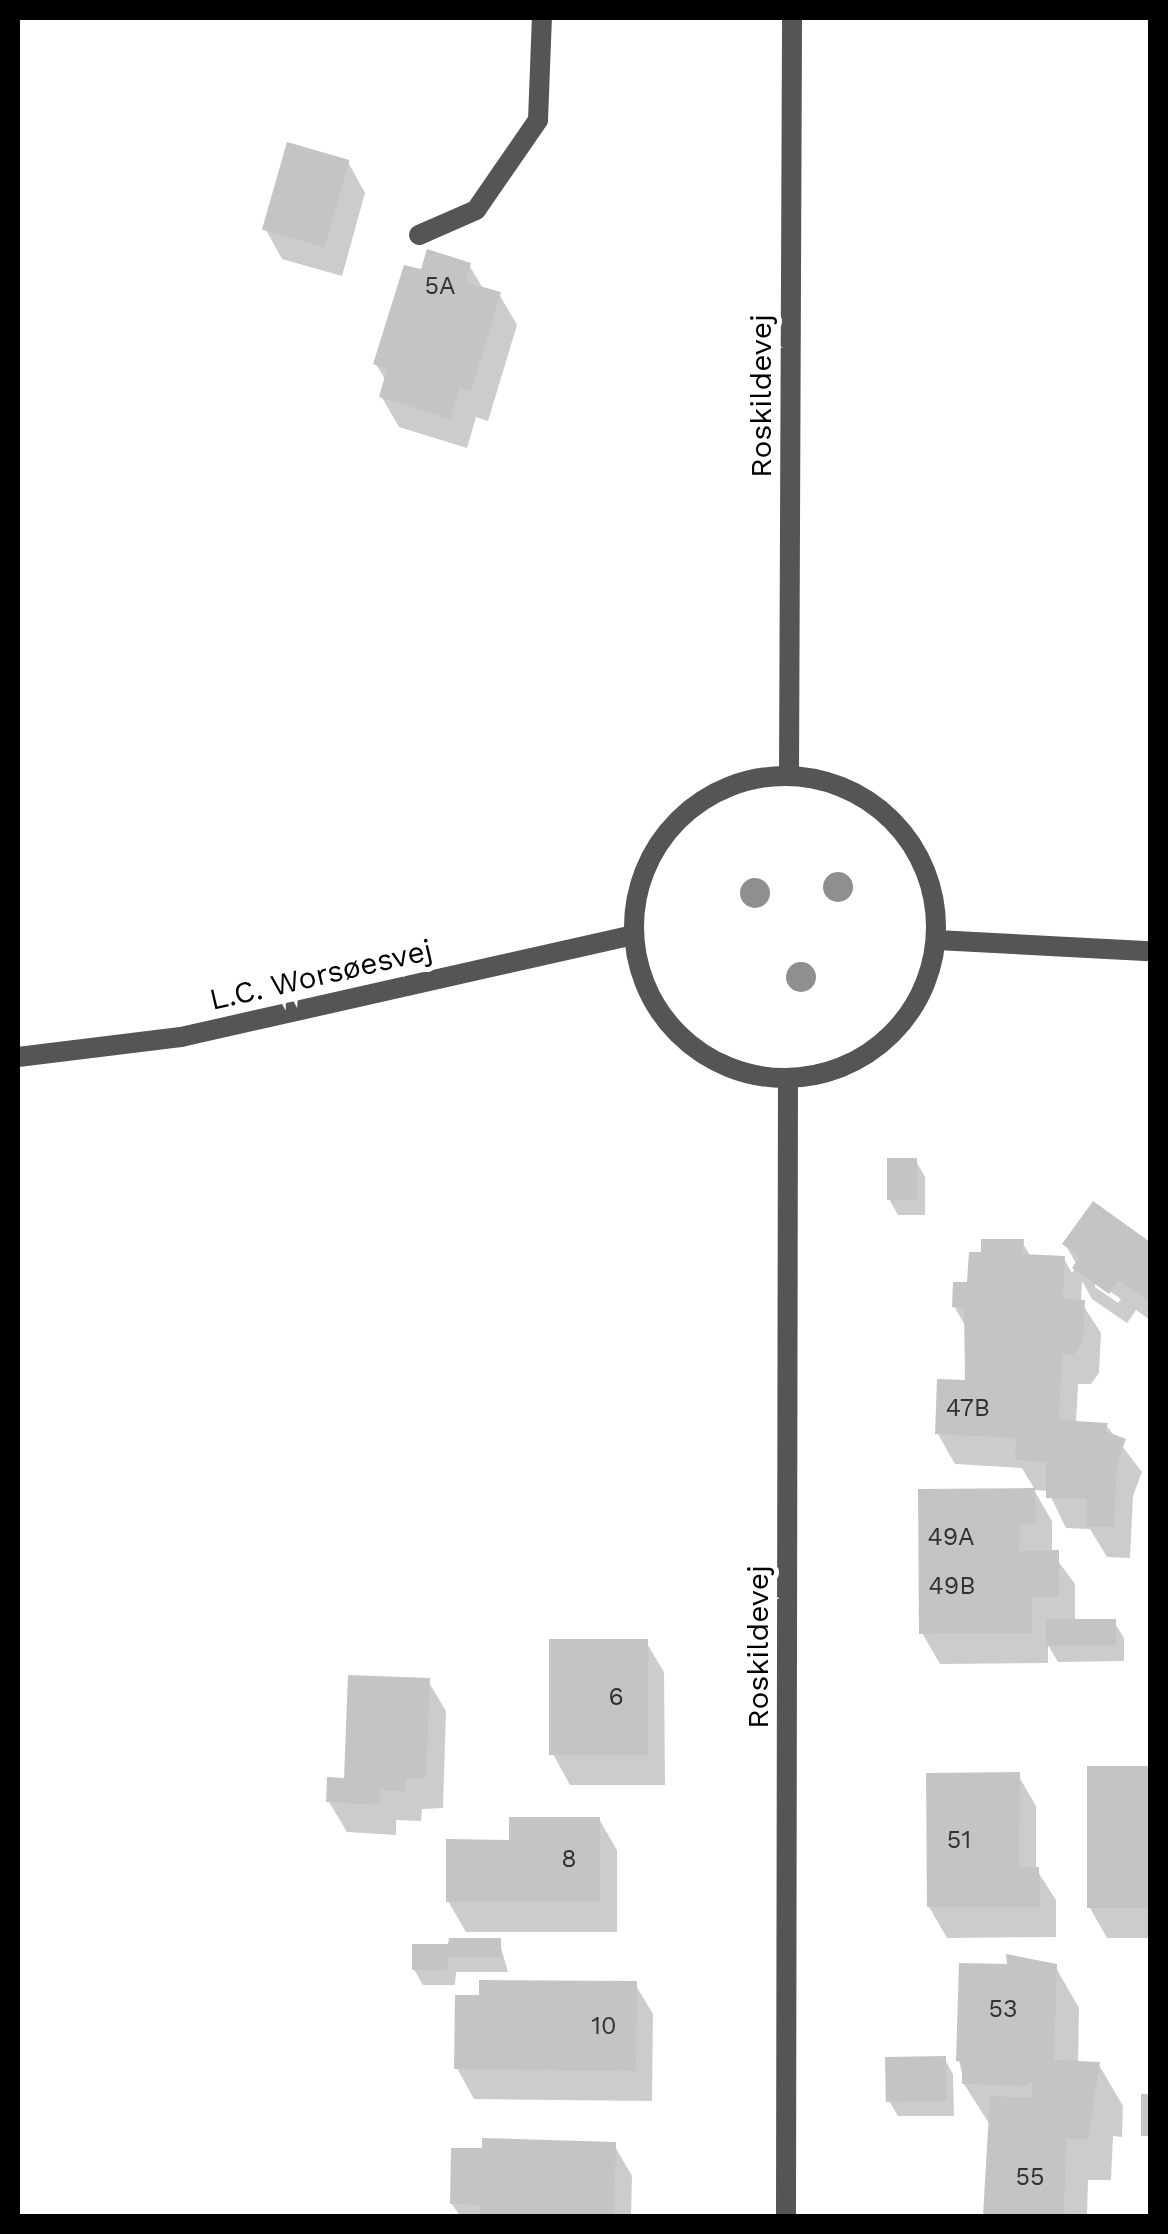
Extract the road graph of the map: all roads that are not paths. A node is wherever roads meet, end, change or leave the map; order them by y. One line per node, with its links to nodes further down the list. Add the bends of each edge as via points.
1 (542, 18): 3 (street, via 538,120 476,210)
2 (792, 18): 4 (street, Roskildevej)
3 (419, 235)
4 (789, 775): 5 (street, via 739,782 683,816 660,840 638,886); 6 (street, via 850,788 899,825 930,879)
5 (634, 935): 8 (street, L.C. Worsøesvej, via 235,1026); 9 (street, via 643,980 666,1021 700,1052 742,1072)
6 (937, 940): 7 (street); 9 (street, via 922,993 889,1038 842,1068)
7 (1150, 951)
8 (18, 1057)
9 (788, 1078): 10 (street, Roskildevej)
10 (786, 2216)

